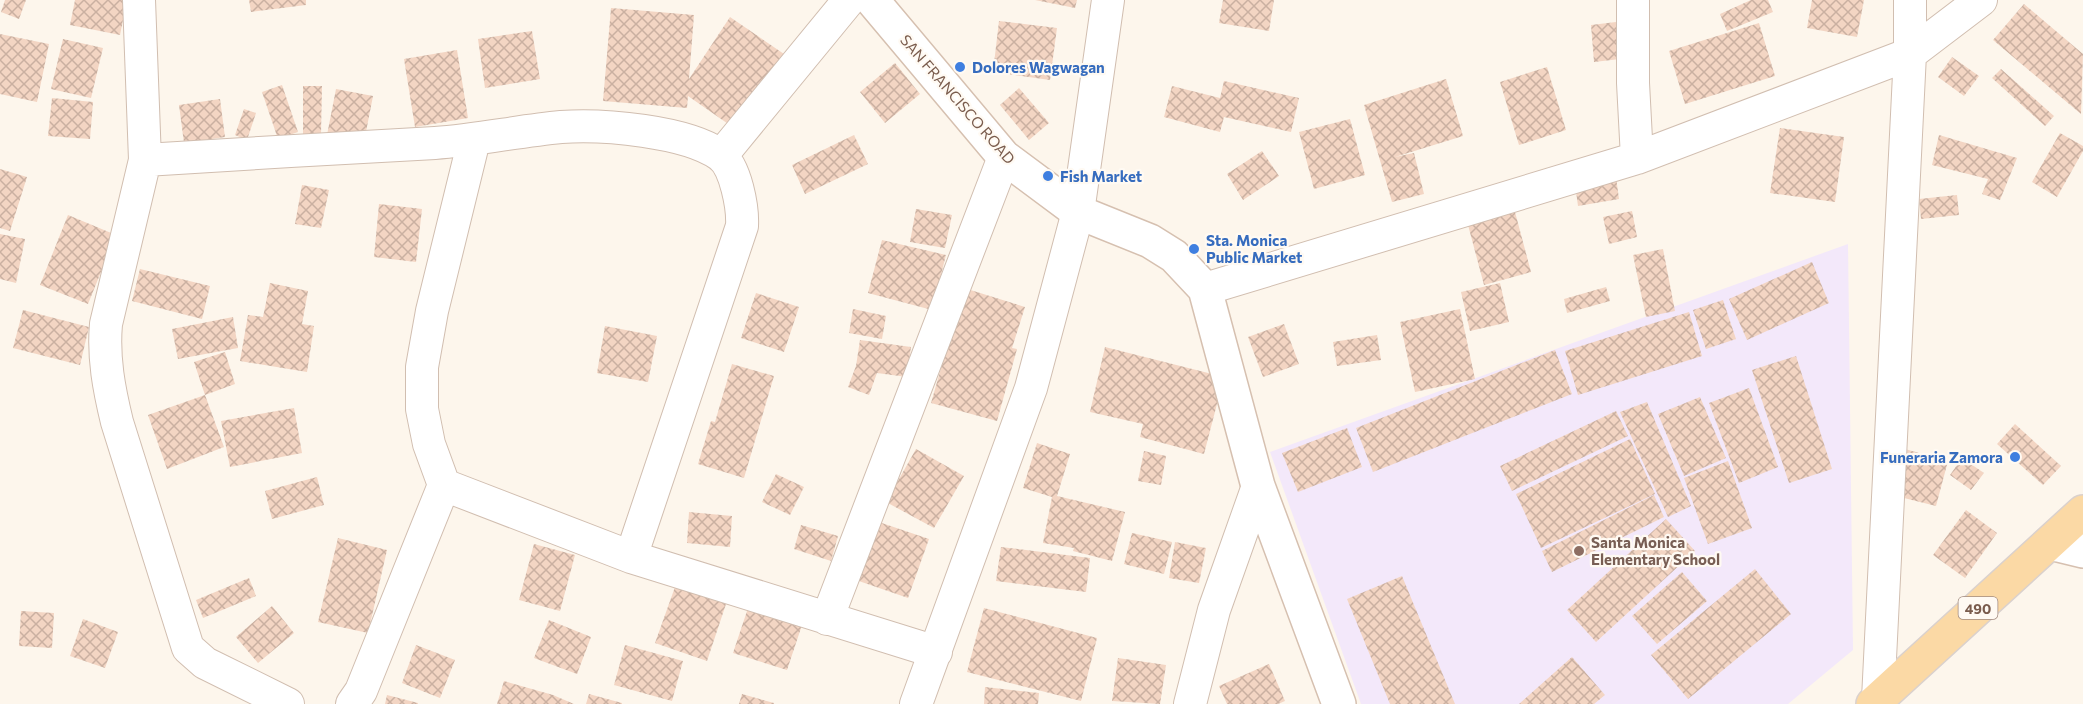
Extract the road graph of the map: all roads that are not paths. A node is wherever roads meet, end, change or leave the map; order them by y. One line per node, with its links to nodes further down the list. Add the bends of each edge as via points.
1 (139, 0): 13 (street)
2 (849, 0): 10 (street)
3 (872, 0): 11 (street, SAN FRANCISCO ROAD)
4 (1108, 0): 14 (street)
5 (1634, 0): 12 (street)
6 (1910, 0): 8 (street)
7 (1981, 0): 8 (street)
8 (1910, 54): 12 (street); 24 (street)
9 (474, 140): 10 (street, via 562,127 610,128 658,133); 13 (street); 16 (street, via 432,311 423,367 422,409 429,444)
10 (722, 156): 21 (street, via 738,188 742,226)
11 (1004, 156): 14 (street, SAN FRANCISCO ROAD); 22 (street)
12 (1637, 158): 15 (street)
13 (145, 160): 25 (street, via 106,324 108,384 117,422 188,648 205,663)
14 (1078, 212): 15 (street, SAN FRANCISCO ROAD, via 1150,241 1174,256); 23 (street, via 1031,387)
15 (1204, 289): 17 (street)
16 (444, 485): 21 (street); 26 (street, via 361,691)
17 (1258, 486): 28 (street, via 1214,610); 29 (street)
18 (2083, 512): 19 (main road, 490)
19 (2050, 543): 20 (street); 24 (main road, 490)
20 (2083, 551)
21 (630, 557): 22 (street)
22 (827, 619): 23 (street)
23 (936, 652): 27 (street)
24 (1876, 701)
25 (288, 704)
26 (352, 704)
27 (916, 704)
28 (1190, 704)
29 (1339, 704)

